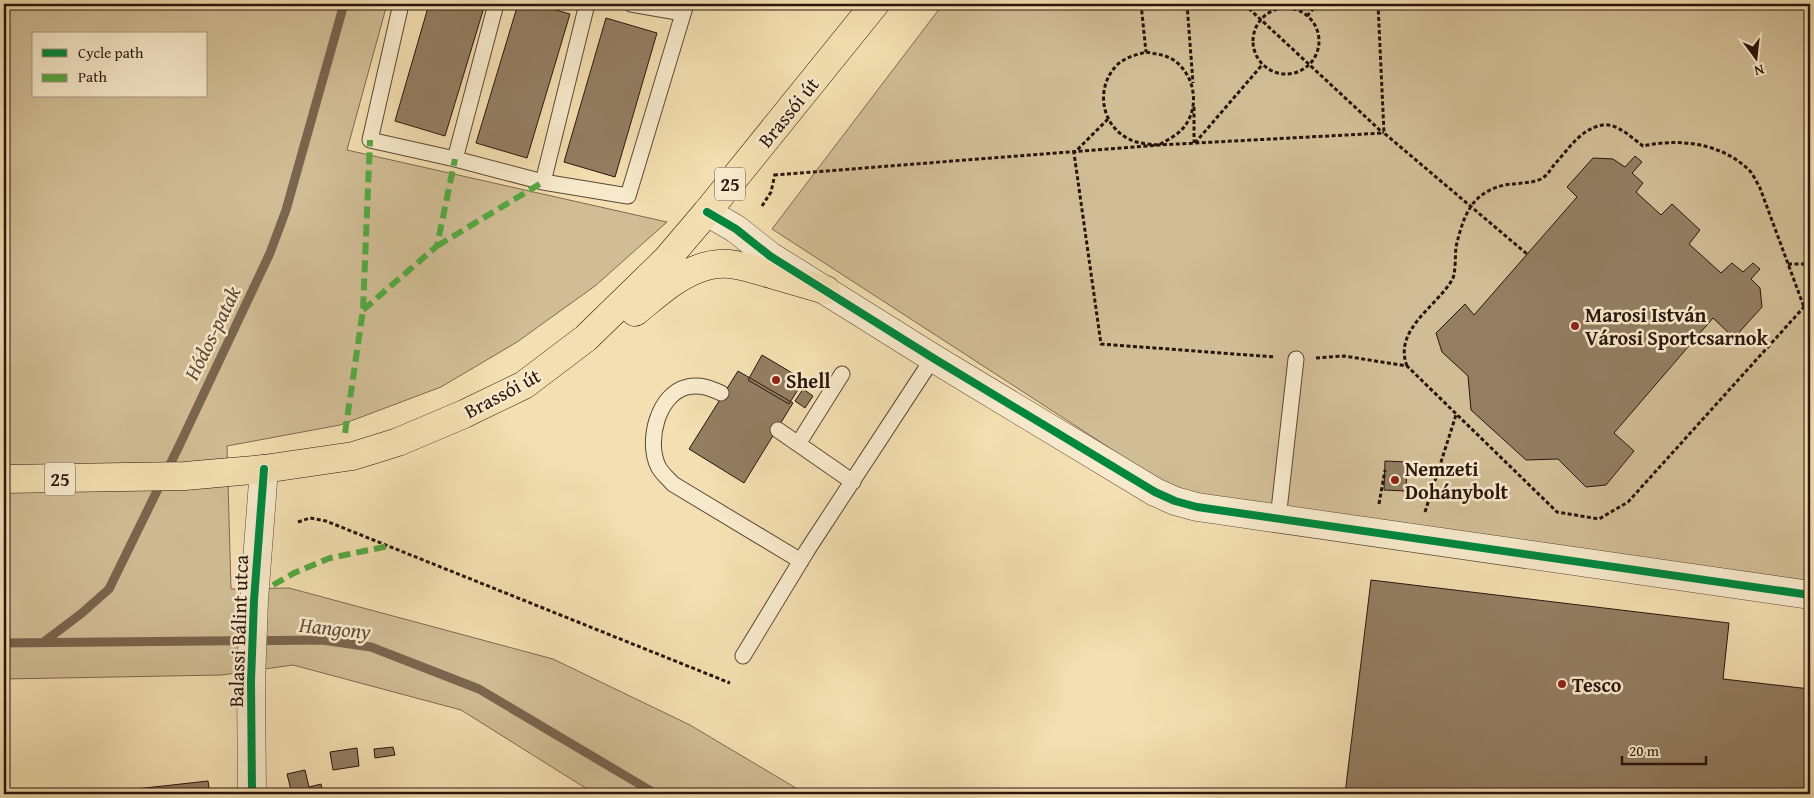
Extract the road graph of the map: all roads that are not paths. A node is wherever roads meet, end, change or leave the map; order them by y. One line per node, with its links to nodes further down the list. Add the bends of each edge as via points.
1 (401, 4): 7 (lane, via 370,140)
2 (496, 4): 7 (lane)
3 (587, 4): 8 (lane)
4 (631, 4): 6 (lane)
5 (875, 4): 9 (main road, Brassói út / 25)
6 (684, 9): 8 (lane, via 628,196)
7 (455, 159): 8 (lane)
8 (543, 182)
9 (707, 212): 10 (street); 11 (main road, Brassói út / 25, via 667,259 620,306)
10 (826, 290): 11 (main road, via 734,263 708,266 677,280 609,334); 12 (street)
11 (570, 349): 18 (main road, Brassói út / 25, via 524,385 398,442 353,456)
12 (933, 358): 20 (lane); 21 (street, via 1162,495 1197,507)
13 (1296, 359): 21 (lane)
14 (842, 374): 17 (lane)
15 (721, 393): 22 (lane, via 698,385 680,389 670,397 657,418 654,431 652,447 659,468 674,484)
16 (778, 430): 17 (lane)
17 (798, 444): 20 (lane)
18 (264, 469): 19 (main road, Brassói út / 25, via 185,476); 25 (street, Balassi Bálint utca, via 251,681)
19 (4, 479)
20 (853, 482): 22 (lane)
21 (1278, 519): 23 (street)
22 (801, 561): 24 (lane)
23 (1810, 595)
24 (743, 656)
25 (252, 794)

